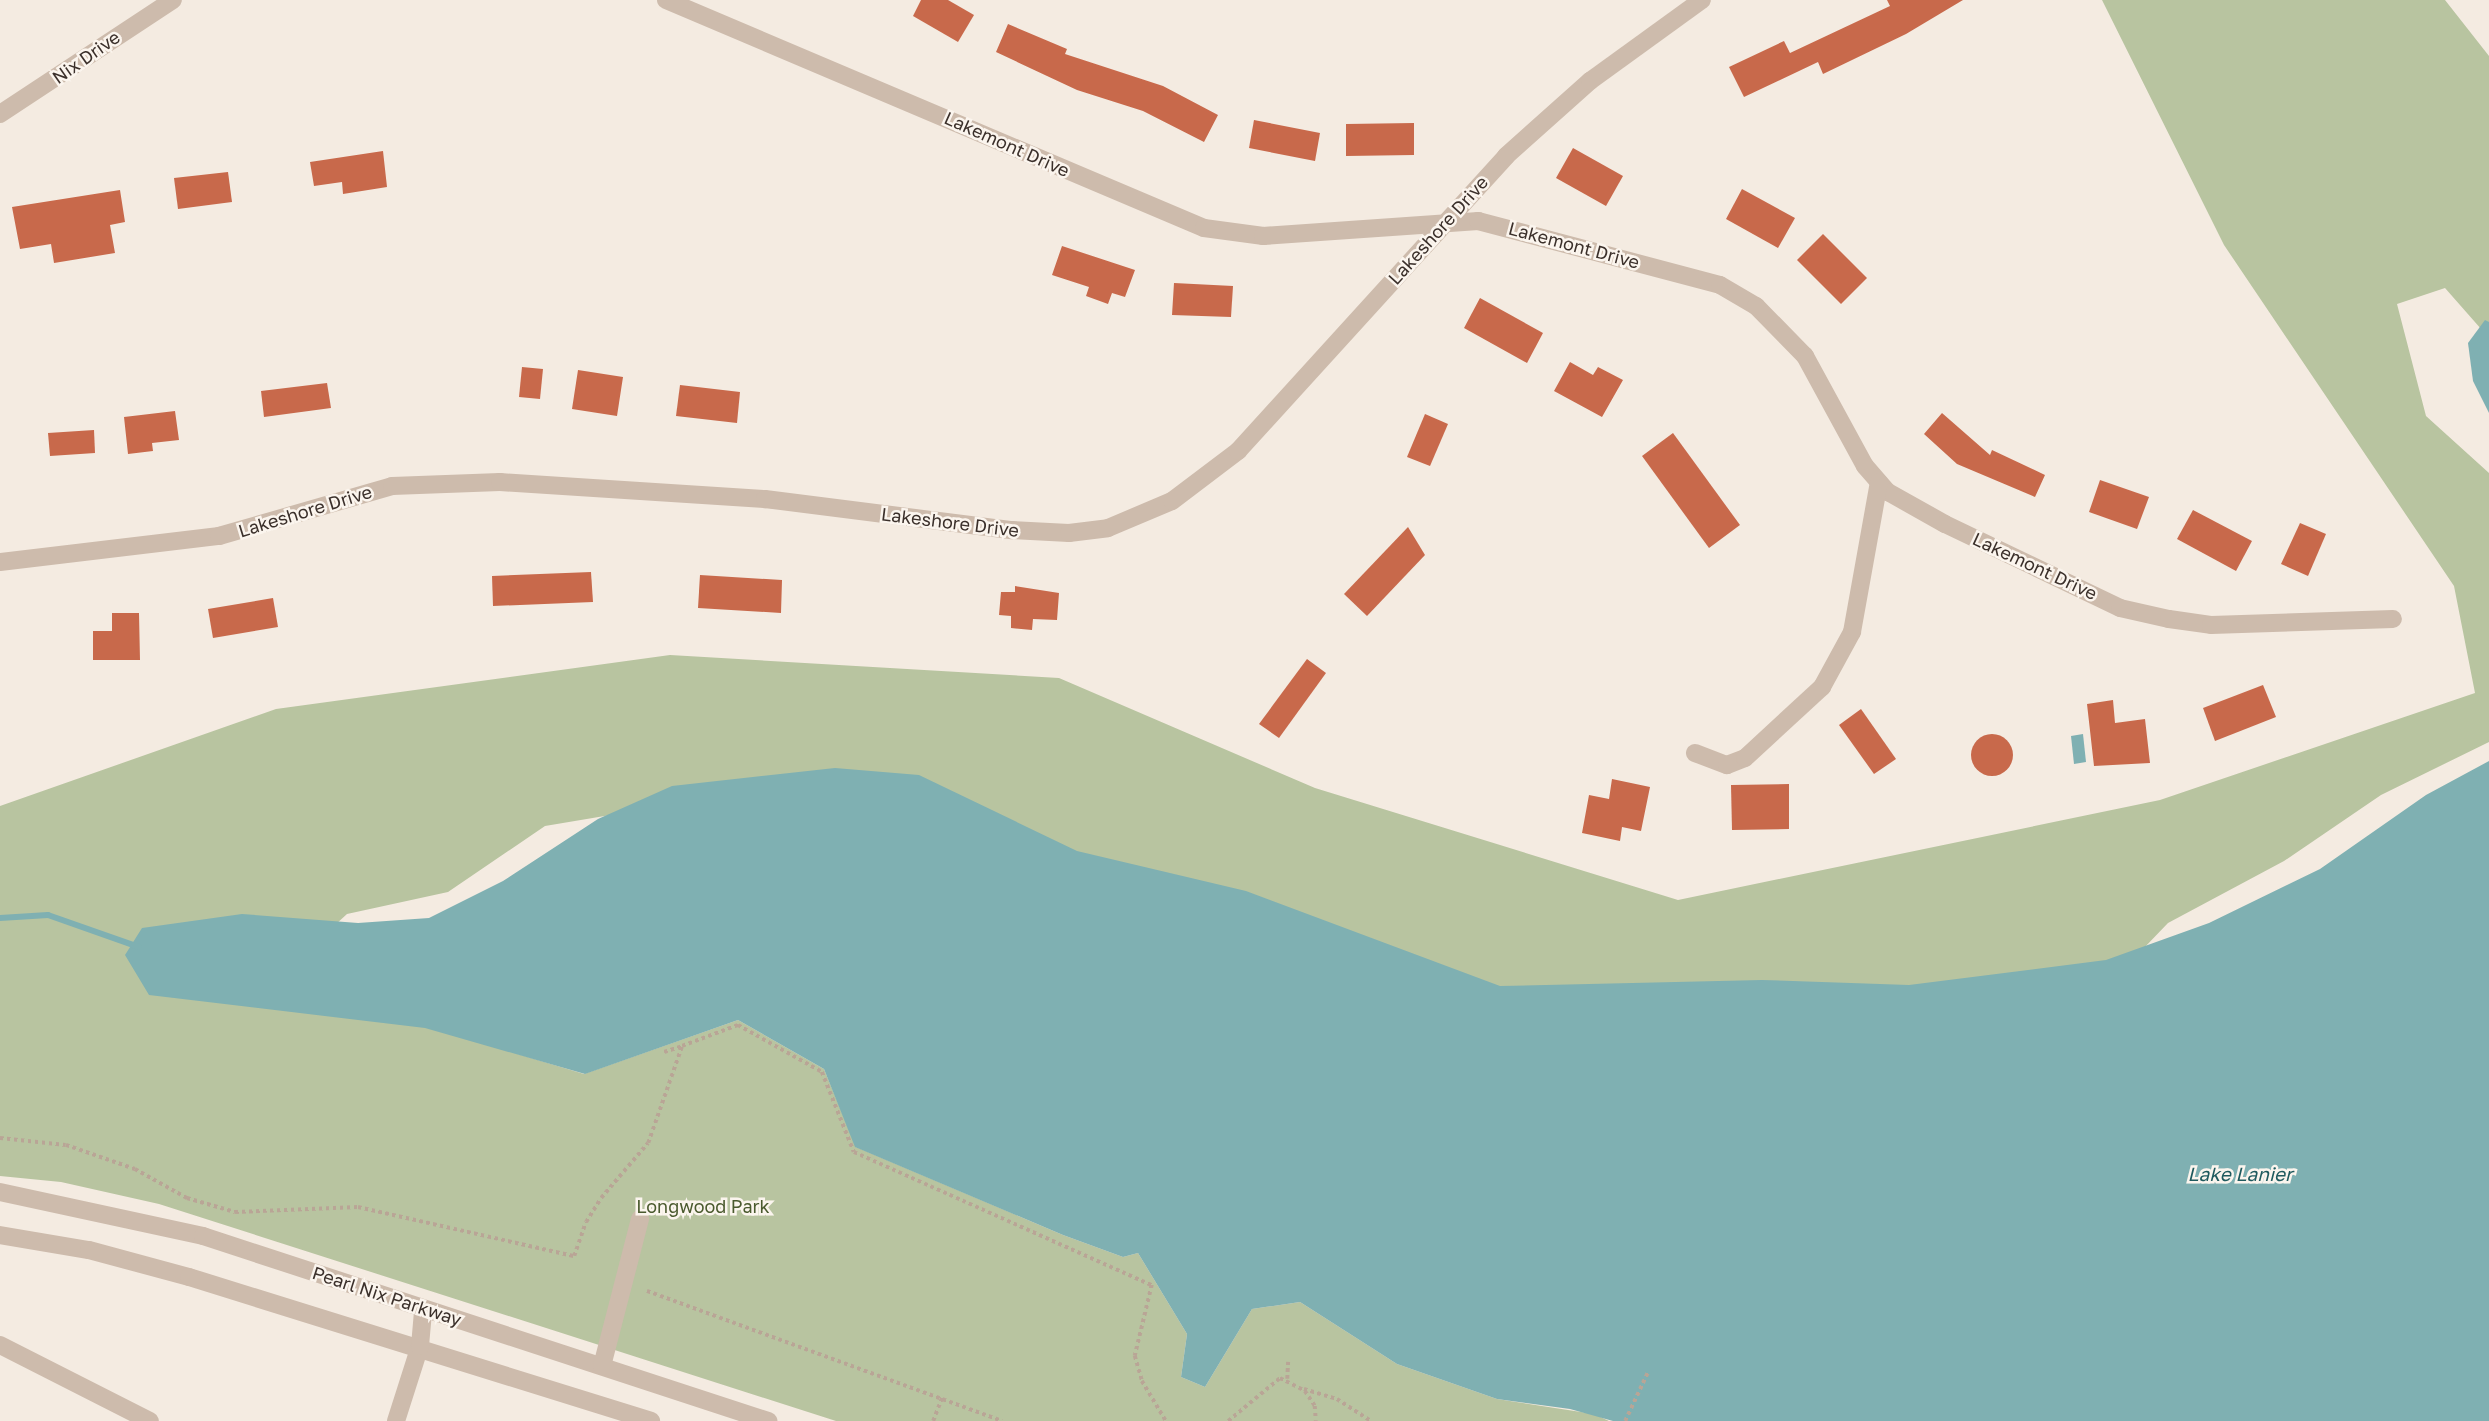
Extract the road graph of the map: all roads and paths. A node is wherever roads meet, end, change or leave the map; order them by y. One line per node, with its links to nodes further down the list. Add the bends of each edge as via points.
1 (173, 0): 4 (street, Nix Drive)
2 (666, 0): 5 (street, Lakemont Drive, via 1205,228 1263,236)
3 (1702, 0): 5 (street, Lakeshore Drive, via 1590,81 1506,156)
4 (0, 114)
5 (1446, 220): 6 (street, Lakemont Drive, via 1479,221 1680,272 1720,285 1756,306 1805,356 1865,466); 7 (street, Lakeshore Drive, via 1238,451 1172,501 1108,528 1069,533 1012,530 765,499 500,482 392,486 219,536)
6 (1880, 482): 8 (street, Lakemont Drive, via 1945,524 2119,608 2211,625); 9 (street, via 1852,632 1822,687 1745,758 1727,765)
7 (0, 562)
8 (2393, 619)
9 (1695, 753)
10 (682, 1046): 11 (path); 12 (path, via 648,1143 601,1198 574,1256 358,1207 235,1212 187,1198 135,1169 66,1145); 32 (path, via 738,1025 822,1072 853,1152 1152,1285 1135,1356 1142,1381)
11 (664, 1052)
12 (0, 1138)
13 (0, 1192): 17 (street, Pearl Nix Parkway, via 203,1236)
14 (640, 1219): 21 (street)
15 (0, 1236): 19 (street, via 89,1250)
16 (647, 1291): 25 (path)
17 (423, 1309): 19 (street); 21 (street, Pearl Nix Parkway)
18 (0, 1345): 26 (street)
19 (420, 1346): 27 (street); 28 (street)
20 (1288, 1362): 23 (path)
21 (602, 1366): 29 (street, Pearl Nix Parkway)
22 (1648, 1372): 36 (path)
23 (1287, 1379): 24 (path); 33 (path, via 1275,1380)
24 (1302, 1388): 34 (path, via 1315,1406); 35 (path, via 1337,1399)
25 (942, 1398): 30 (path); 31 (path)
26 (150, 1421)
27 (396, 1421)
28 (651, 1421)
29 (768, 1421)
30 (933, 1421)
31 (1002, 1421)
32 (1166, 1421)
33 (1228, 1421)
34 (1316, 1421)
35 (1371, 1421)
36 (1625, 1421)

